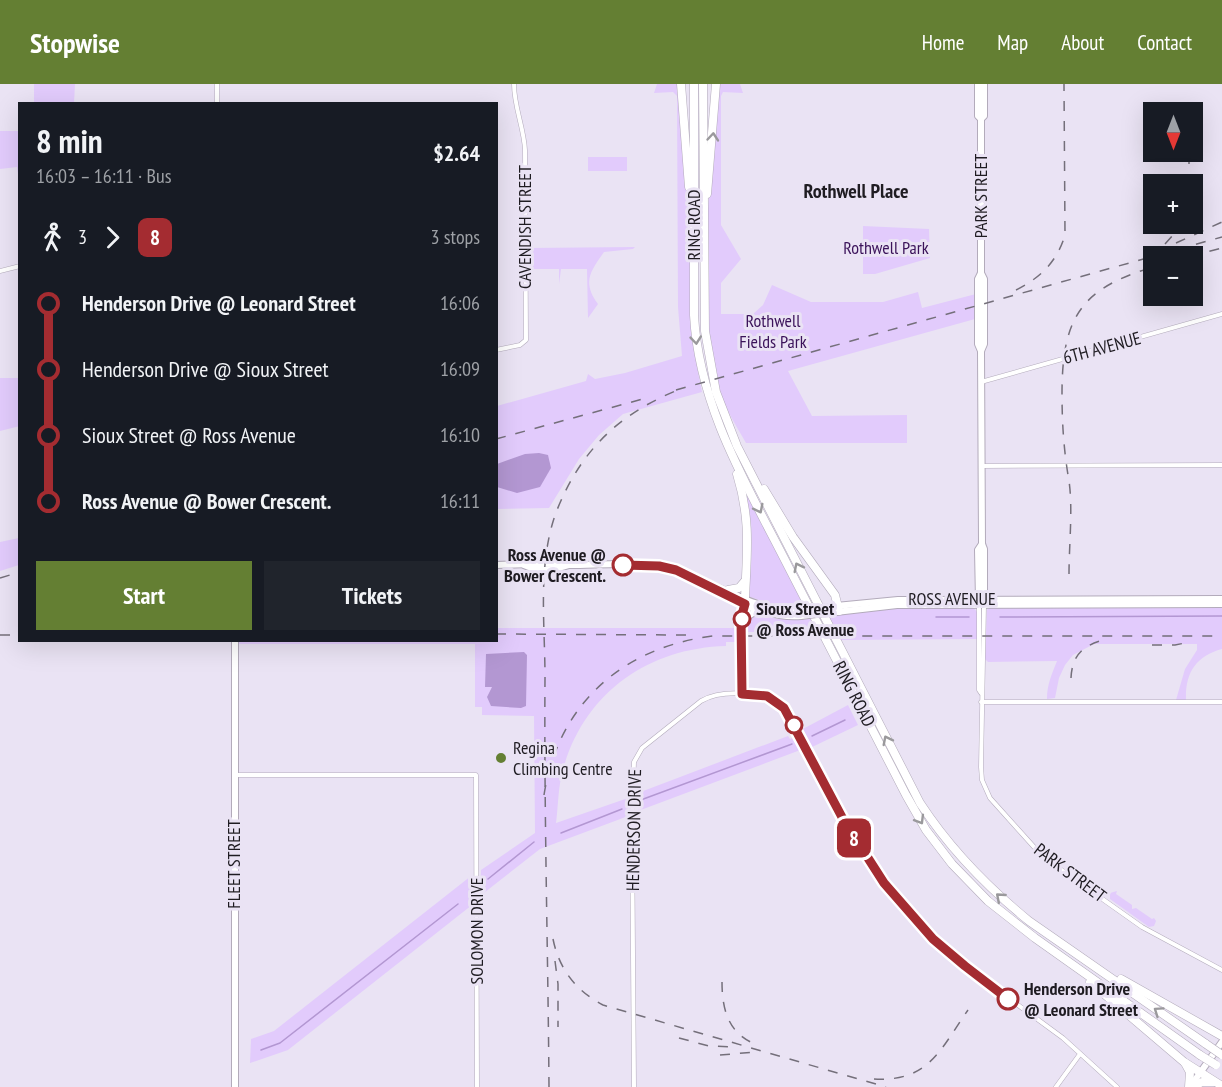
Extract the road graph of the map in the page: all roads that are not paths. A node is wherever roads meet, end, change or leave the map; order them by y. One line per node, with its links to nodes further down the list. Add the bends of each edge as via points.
1 (217, 84): 9 (street)
2 (514, 84): 16 (street, CAVENDISH STREET, via 525,138 526,340)
3 (681, 84): 11 (highway)
4 (694, 84): 11 (highway, RING ROAD)
5 (703, 84): 12 (highway, RING ROAD)
6 (716, 84): 12 (highway, one-way to 6)
7 (978, 84): 10 (main road, PARK STREET)
8 (984, 84): 10 (main road, PARK STREET)
9 (217, 102)
10 (981, 119): 17 (main road, PARK STREET)
11 (693, 221): 19 (highway, RING ROAD, one-way to 19, via 697,348 707,394)
12 (703, 237): 18 (highway, RING ROAD, via 706,346)
13 (18, 266): 14 (street)
14 (0, 271)
15 (1222, 314): 17 (street, 6TH AVENUE)
16 (498, 350)
17 (981, 382): 20 (main road, PARK STREET)
18 (726, 419): 30 (highway, via 776,509 835,595); 40 (highway, RING ROAD, one-way to 18, via 984,883 953,850 920,803)
19 (731, 455): 24 (highway, via 747,515); 39 (highway, RING ROAD, one-way to 39, via 926,830 988,901)
20 (981, 465): 21 (street); 28 (main road, PARK STREET)
21 (1222, 465)
22 (498, 565): 23 (main road, ROSS AVENUE, via 659,566)
23 (690, 576): 25 (main road, ROSS AVENUE); 27 (main road, ROSS AVENUE)
24 (746, 580): 25 (highway, via 739,588); 27 (highway)
25 (728, 590): 27 (main road, ROSS AVENUE)
26 (1222, 599): 28 (main road, ROSS AVENUE)
27 (745, 601): 31 (main road, ROSS AVENUE); 32 (main road, ROSS AVENUE); 33 (street)
28 (981, 602): 29 (main road, ROSS AVENUE); 30 (main road, ROSS AVENUE, via 898,600); 36 (street, PARK STREET)
29 (1222, 604)
30 (835, 609): 32 (main road, ROSS AVENUE, bridge)
31 (758, 610): 32 (main road, ROSS AVENUE, via 775,616); 33 (main road)
32 (800, 614)
33 (744, 620): 35 (street)
34 (235, 642): 38 (main road, FLEET STREET)
35 (742, 694): 46 (street, HENDERSON DRIVE, via 767,696 784,708 864,856 924,930 986,984); 54 (street, HENDERSON DRIVE, via 712,696 701,701 642,748 634,762)
36 (981, 702): 37 (street); 41 (street, PARK STREET, via 982,780 997,808 1049,861 1142,927)
37 (1222, 702)
38 (234, 775): 52 (main road, FLEET STREET); 53 (street, SOLOMON DRIVE, via 476,775)
39 (1035, 938): 48 (highway); 49 (highway, RING ROAD, bridge)
40 (1073, 951): 42 (highway); 47 (highway, RING ROAD, one-way to 40, bridge)
41 (1222, 970)
42 (1209, 1028): 43 (highway); 44 (highway)
43 (1222, 1028)
44 (1222, 1036)
45 (1222, 1042): 50 (main road)
46 (1080, 1054): 55 (street); 56 (street, HENDERSON DRIVE)
47 (1222, 1055)
48 (1184, 1062): 50 (highway); 57 (highway, via 1190,1072)
49 (1219, 1067)
50 (1200, 1073): 51 (highway); 57 (main road)
51 (1219, 1084): 57 (highway, via 1202,1082)
52 (235, 1087)
53 (477, 1087)
54 (634, 1087)
55 (1056, 1087)
56 (1117, 1087)
57 (1191, 1087)

